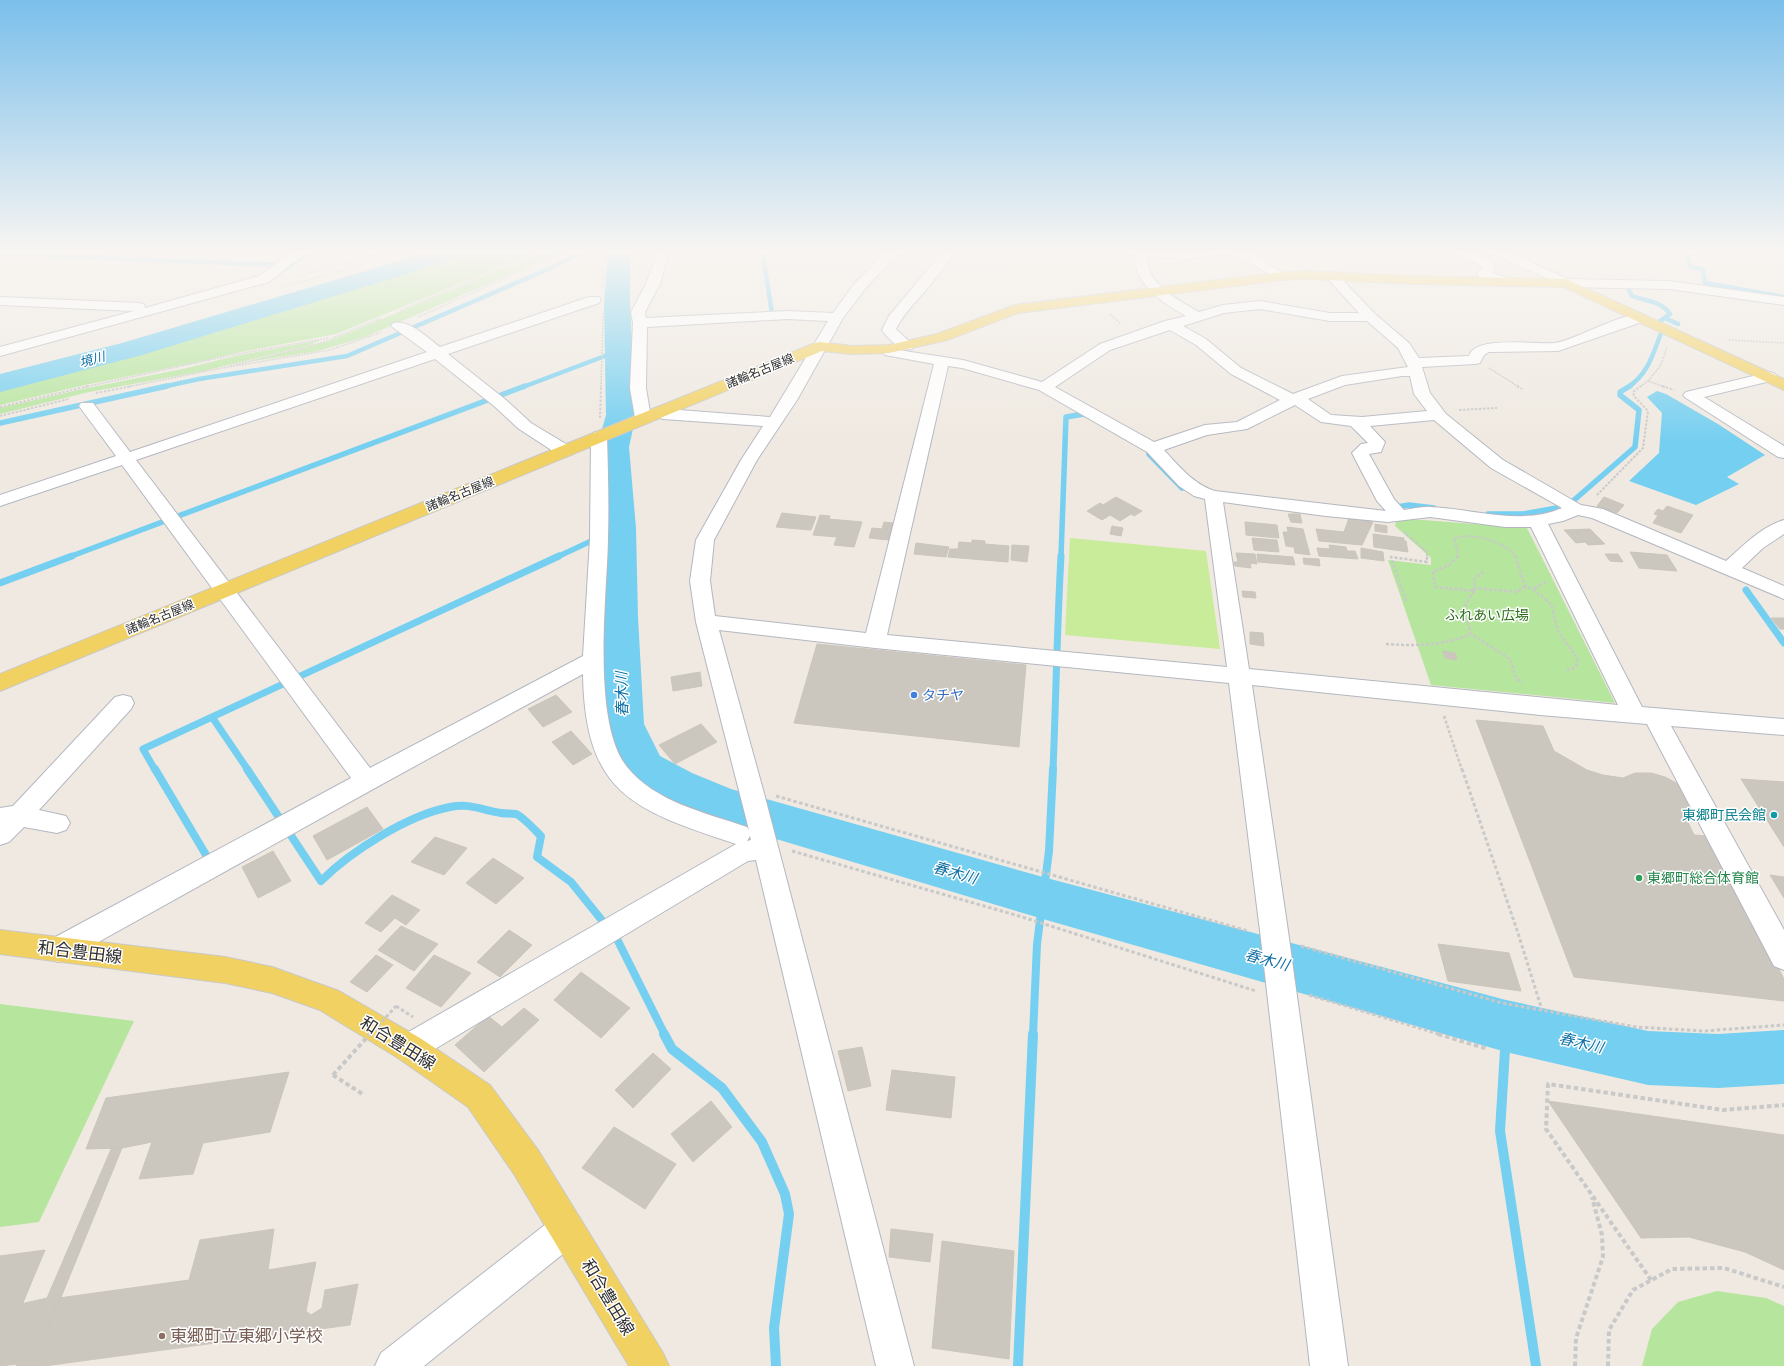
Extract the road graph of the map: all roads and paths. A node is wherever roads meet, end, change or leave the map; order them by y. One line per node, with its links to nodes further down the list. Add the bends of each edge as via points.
1 (137, 314): 30 (street)
2 (426, 314): 21 (path)
3 (553, 314): 31 (street)
4 (603, 314): 52 (path, via 602,405 599,430)
5 (638, 314): 19 (street)
6 (839, 314): 16 (street)
7 (898, 314): 28 (street, via 890,330)
8 (1003, 314): 28 (main road, 諸輪名古屋線, via 942,337)
9 (1110, 314): 22 (path)
10 (1192, 314): 15 (street)
11 (1205, 314): 15 (street)
12 (1307, 314): 17 (street, via 1330,318)
13 (1367, 314): 17 (street)
14 (1631, 314): 18 (main road, 諸輪名古屋線)
15 (1196, 316): 20 (street)
16 (837, 317): 19 (street, via 787,316); 27 (street)
17 (1370, 317): 34 (street, via 1404,346)
18 (1640, 318): 32 (street, via 1558,347 1486,348 1477,353); 35 (main road, 諸輪名古屋線)
19 (640, 323): 49 (street)
20 (1170, 324): 22 (street); 42 (street, via 1201,342 1236,371)
21 (398, 326): 31 (street, via 415,335); 43 (path, via 352,343 300,356 222,368)
22 (1138, 335): 38 (street, via 1105,347)
23 (331, 338): 44 (path, via 232,355)
24 (1726, 341): 25 (path, via 1757,340)
25 (1784, 343)
26 (1668, 344): 36 (path, via 1661,365)
27 (820, 346): 29 (main road, 諸輪名古屋線, via 852,350); 46 (main road, 諸輪名古屋線); 50 (street)
28 (907, 346): 29 (main road, 諸輪名古屋線)
29 (888, 349): 33 (street, via 896,354)
30 (0, 352)
31 (437, 353): 54 (street, via 500,402 525,426); 56 (street)
32 (1475, 360): 34 (street); 39 (path)
33 (942, 361): 38 (street, via 987,369); 74 (street)
34 (1415, 367): 42 (street, via 1342,381); 47 (street, via 1422,394)
35 (1770, 377): 37 (main road, 諸輪名古屋線); 40 (street)
36 (1648, 381): 40 (path); 59 (path, via 1633,392 1648,410 1643,448)
37 (1784, 385)
38 (1044, 387): 53 (street)
39 (1522, 389)
40 (1691, 395): 55 (street)
41 (72, 398): 48 (path)
42 (1294, 399): 51 (street, via 1327,419); 53 (street, via 1241,426 1205,430)
43 (91, 400): 56 (street)
44 (0, 407)
45 (1497, 408): 47 (path)
46 (659, 412): 49 (main road, 諸輪名古屋線); 50 (street)
47 (1436, 413): 51 (street); 59 (street, via 1497,464)
48 (0, 416)
49 (639, 420): 52 (main road, 諸輪名古屋線)
50 (774, 422): 72 (street, via 749,460 705,540 700,581)
51 (1356, 422): 60 (street, via 1378,442 1375,448 1367,448 1360,453)
52 (602, 435): 54 (main road, 諸輪名古屋線); 76 (street)
53 (1153, 448): 57 (street, via 1185,482 1200,492)
54 (565, 451): 69 (main road, 諸輪名古屋線)
55 (1784, 453)
56 (124, 458): 58 (street); 69 (street)
57 (1213, 496): 60 (street, via 1326,512); 78 (street)
58 (0, 501)
59 (1581, 509): 61 (street); 63 (street)
60 (1393, 516): 61 (street, via 1430,512); 71 (path, via 1427,552 1427,562 1391,557)
61 (1537, 522): 65 (street)
62 (1784, 526): 63 (street, via 1760,541)
63 (1729, 569): 70 (street)
64 (1485, 571): 67 (path, via 1475,578)
65 (1566, 578): 68 (path, via 1549,581); 83 (street)
66 (1525, 586): 67 (path, via 1517,592); 67 (path, via 1515,554 1510,549 1493,540 1457,537 1454,543 1458,552 1457,557 1445,568 1433,572 1433,584 1435,587); 68 (path)
67 (1474, 589): 73 (path, via 1463,609)
68 (1533, 589): 77 (path, via 1551,604 1558,631 1578,663 1574,668)
69 (226, 590): 79 (main road, 諸輪名古屋線); 85 (street)
70 (1784, 593)
71 (1406, 601)
72 (706, 622): 74 (street); 89 (street, via 753,797)
73 (1471, 634): 75 (path, via 1456,642 1444,644); 80 (path, via 1510,659 1516,678)
74 (875, 641): 78 (street)
75 (1386, 644)
76 (594, 659): 85 (street); 89 (street, via 596,713 600,734 609,759 618,773 632,788 657,804)
77 (1565, 671)
78 (1240, 677): 81 (street); 93 (street)
79 (0, 683)
80 (1527, 688)
81 (1436, 695): 83 (street); 95 (path)
82 (123, 702): 86 (street)
83 (1644, 715): 84 (street); 92 (street)
84 (1784, 727)
85 (366, 781): 91 (street)
86 (10, 815): 87 (street); 88 (street)
87 (57, 823)
88 (0, 835)
89 (755, 841): 93 (path); 96 (street, via 742,852); 106 (street)
90 (0, 942): 91 (main road, 和合豊田線)
91 (58, 950): 96 (main road, 和合豊田線, via 226,970 272,980 329,1000)
92 (1784, 958)
93 (1282, 989): 97 (path); 107 (street)
94 (396, 1006): 98 (path, bridge, via 333,1075)
95 (1542, 1010)
96 (409, 1048): 101 (main road, 和合豊田線, via 479,1096 526,1162)
97 (1488, 1049)
98 (364, 1095)
99 (1784, 1105): 100 (path, via 1723,1110 1548,1084 1546,1129)
100 (1591, 1194): 102 (path); 108 (path, via 1600,1226 1604,1255 1599,1276 1577,1334)
101 (567, 1229): 104 (street); 105 (main road, 和合豊田線)
102 (1651, 1280): 103 (path, via 1672,1269 1724,1268); 109 (path, via 1633,1290 1609,1330)
103 (1784, 1287)
104 (394, 1366)
105 (650, 1366)
106 (895, 1366)
107 (1329, 1366)
108 (1575, 1366)
109 (1608, 1366)

